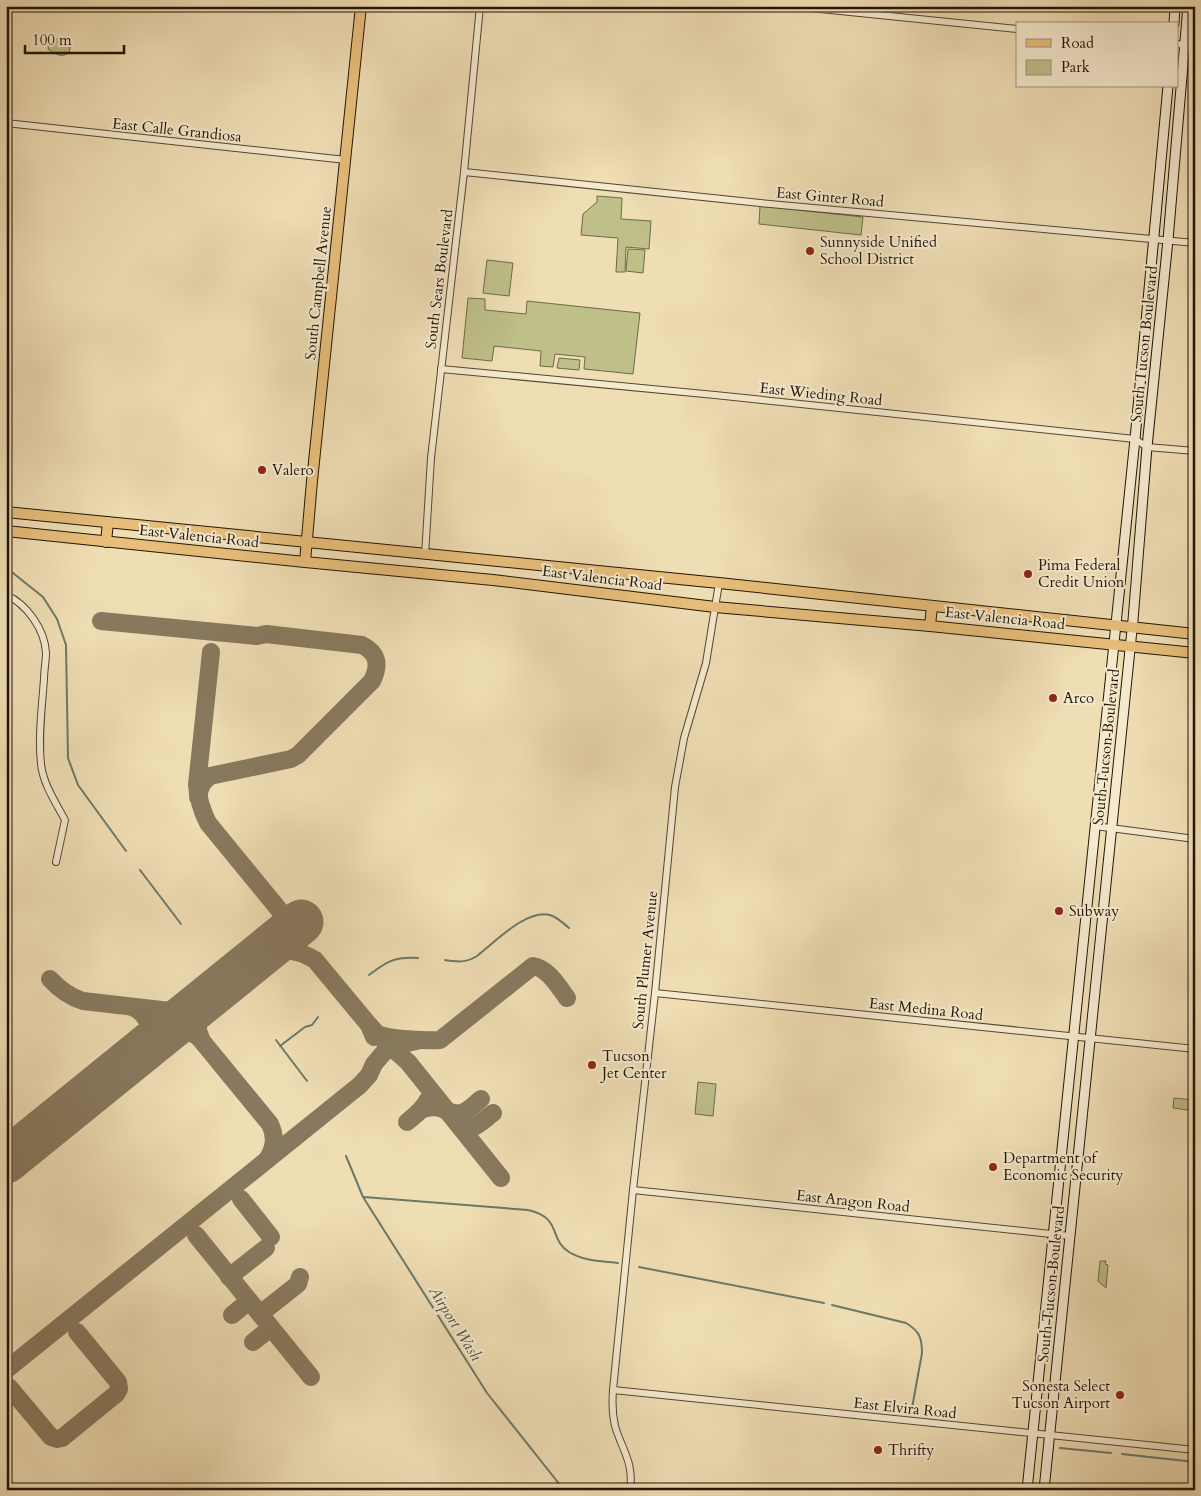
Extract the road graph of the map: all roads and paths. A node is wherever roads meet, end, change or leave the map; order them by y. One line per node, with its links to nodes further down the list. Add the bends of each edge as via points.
1 (361, 6): 11 (main road, South Campbell Avenue)
2 (480, 6): 12 (street, South Sears Boulevard)
3 (791, 6): 7 (street)
4 (1175, 6): 6 (main road)
5 (1188, 6): 8 (main road, South Tucson Boulevard)
6 (1174, 22)
7 (1016, 29)
8 (1186, 45): 14 (main road, South Tucson Boulevard)
9 (1168, 88): 13 (main road, South Tucson Boulevard)
10 (6, 124): 11 (street, East Calle Grandiosa)
11 (346, 160): 24 (main road, South Campbell Avenue)
12 (464, 172): 13 (street, East Ginter Road, via 760,203); 16 (street, South Sears Boulevard)
13 (1154, 238): 14 (street, East Ginter Road); 17 (main road, South Tucson Boulevard)
14 (1168, 240): 15 (street, East Ginter Road); 18 (main road, South Tucson Boulevard)
15 (1195, 243)
16 (441, 369): 17 (street, East Wieding Road); 25 (street, South Sears Boulevard, via 430,458)
17 (1136, 439): 18 (street); 31 (main road, South Tucson Boulevard)
18 (1147, 447): 19 (street); 33 (main road, South Tucson Boulevard)
19 (1195, 451)
20 (6, 512): 21 (main road, East Valencia Road)
21 (108, 522): 23 (main road); 24 (main road, East Valencia Road)
22 (6, 531): 23 (main road, East Valencia Road)
23 (106, 542): 26 (main road, East Valencia Road)
24 (306, 542): 25 (main road, East Valencia Road); 26 (main road, South Campbell Avenue)
25 (425, 554): 27 (main road, East Valencia Road)
26 (305, 562): 30 (main road, East Valencia Road, via 493,580)
27 (719, 583): 29 (main road, East Valencia Road); 30 (street, South Plumer Avenue)
28 (6, 595): 41 (street, via 16,600 37,625 46,652 41,766 65,820)
29 (932, 606): 31 (main road, East Valencia Road); 32 (main road)
30 (715, 607): 32 (main road, East Valencia Road); 42 (street, South Plumer Avenue, via 706,663 684,738 675,787)
31 (1115, 625): 33 (main road, East Valencia Road); 35 (main road, South Tucson Boulevard)
32 (930, 626): 35 (main road, East Valencia Road)
33 (1132, 627): 34 (main road, East Valencia Road); 36 (main road, South Tucson Boulevard)
34 (1195, 634)
35 (1113, 645): 36 (main road, East Valencia Road); 38 (main road, South Tucson Boulevard)
36 (1130, 646): 37 (main road, East Valencia Road); 39 (main road, South Tucson Boulevard)
37 (1195, 653)
38 (1095, 826): 39 (street); 43 (main road, South Tucson Boulevard)
39 (1112, 828): 40 (street); 44 (main road, South Tucson Boulevard)
40 (1195, 839)
41 (56, 862)
42 (655, 993): 43 (street, East Medina Road); 46 (street, South Plumer Avenue)
43 (1073, 1036): 44 (street, East Medina Road); 47 (main road, South Tucson Boulevard)
44 (1090, 1038): 45 (street, East Medina Road); 48 (main road, South Tucson Boulevard)
45 (1195, 1049)
46 (633, 1190): 47 (street, East Aragon Road); 49 (street, South Plumer Avenue)
47 (1053, 1234): 48 (street, East Aragon Road); 50 (main road, South Tucson Boulevard)
48 (1070, 1236): 51 (main road, South Tucson Boulevard)
49 (613, 1390): 50 (street, East Elvira Road); 53 (street, South Plumer Avenue, via 616,1427 632,1476)
50 (1032, 1433): 51 (street, East Elvira Road); 54 (main road, South Tucson Boulevard)
51 (1050, 1435): 52 (street, East Elvira Road); 55 (main road, South Tucson Boulevard)
52 (1195, 1450)
53 (630, 1490)
54 (1027, 1490)
55 (1044, 1490)

